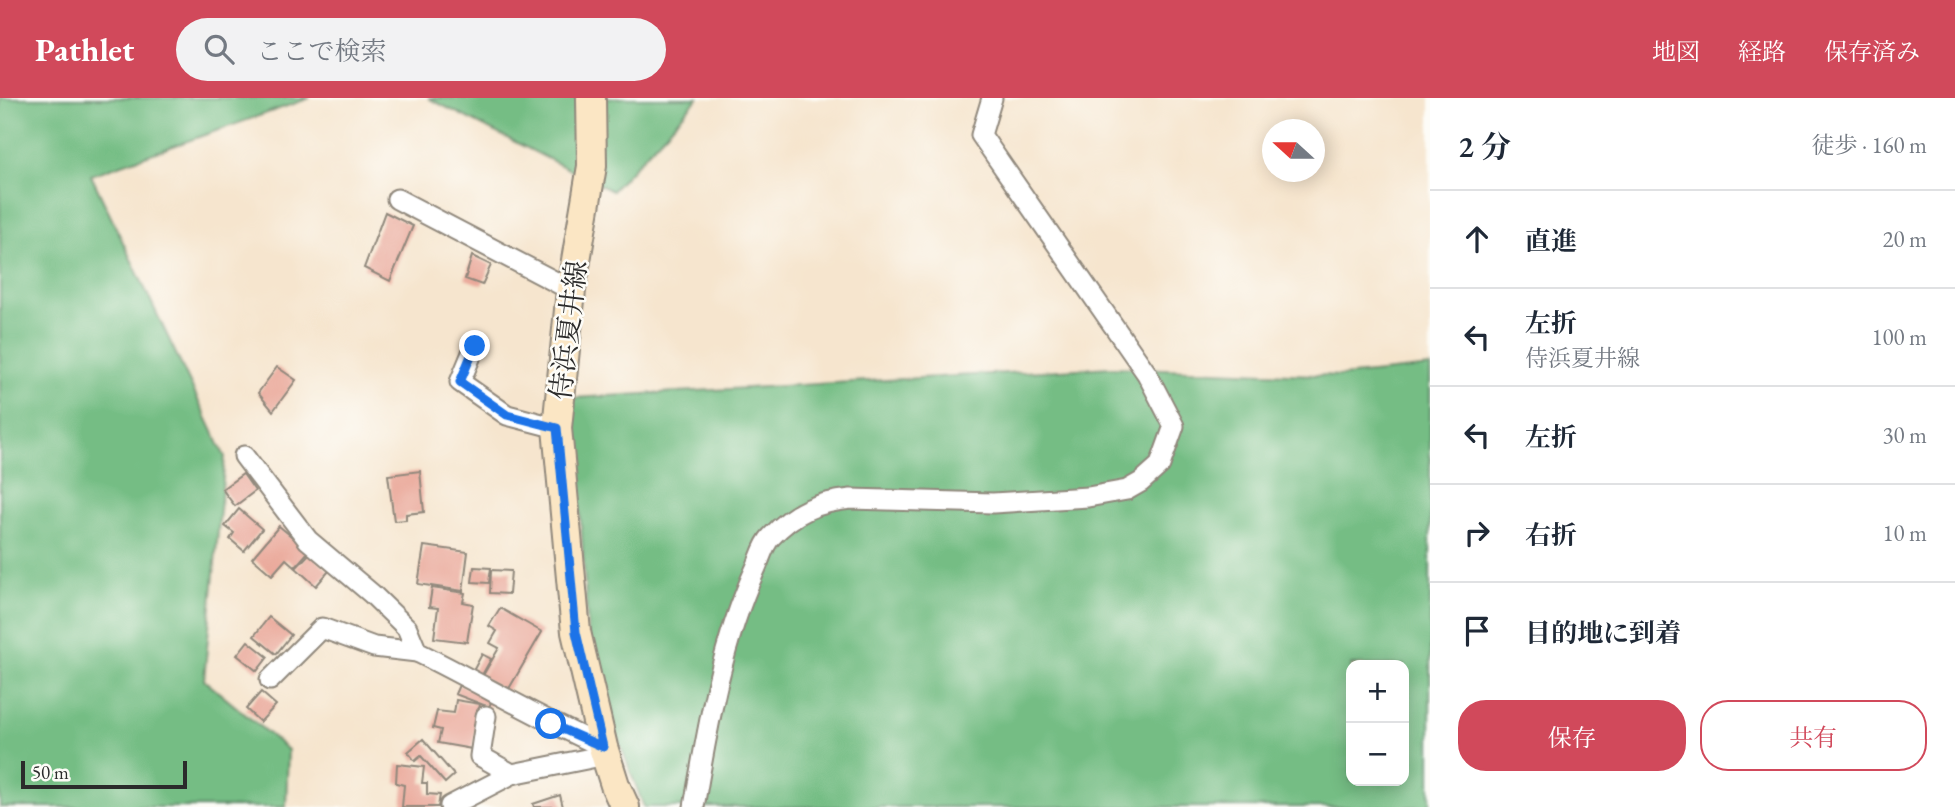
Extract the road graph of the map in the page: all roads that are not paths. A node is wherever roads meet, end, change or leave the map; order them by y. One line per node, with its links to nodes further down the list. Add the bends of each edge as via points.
1 (591, 98): 4 (main road, 侍浜夏井線, via 592,166)
2 (992, 98): 15 (street, via 981,135 1147,374 1174,426 1160,465 1126,490 1088,497 993,503 851,499 799,512 769,538 739,604 711,707)
3 (397, 199): 4 (street)
4 (571, 290): 6 (main road, 侍浜夏井線)
5 (475, 346): 6 (street, via 460,382 507,415)
6 (557, 428): 11 (main road, 侍浜夏井線, via 576,632)
7 (244, 456): 8 (street, via 308,540 407,628)
8 (417, 652): 9 (street, via 374,647 322,628); 11 (street)
9 (270, 680)
10 (486, 716): 12 (street, via 480,756)
11 (605, 751): 12 (street); 14 (main road, 侍浜夏井線)
12 (512, 774): 13 (street)
13 (450, 806)
14 (625, 807)
15 (694, 807)

